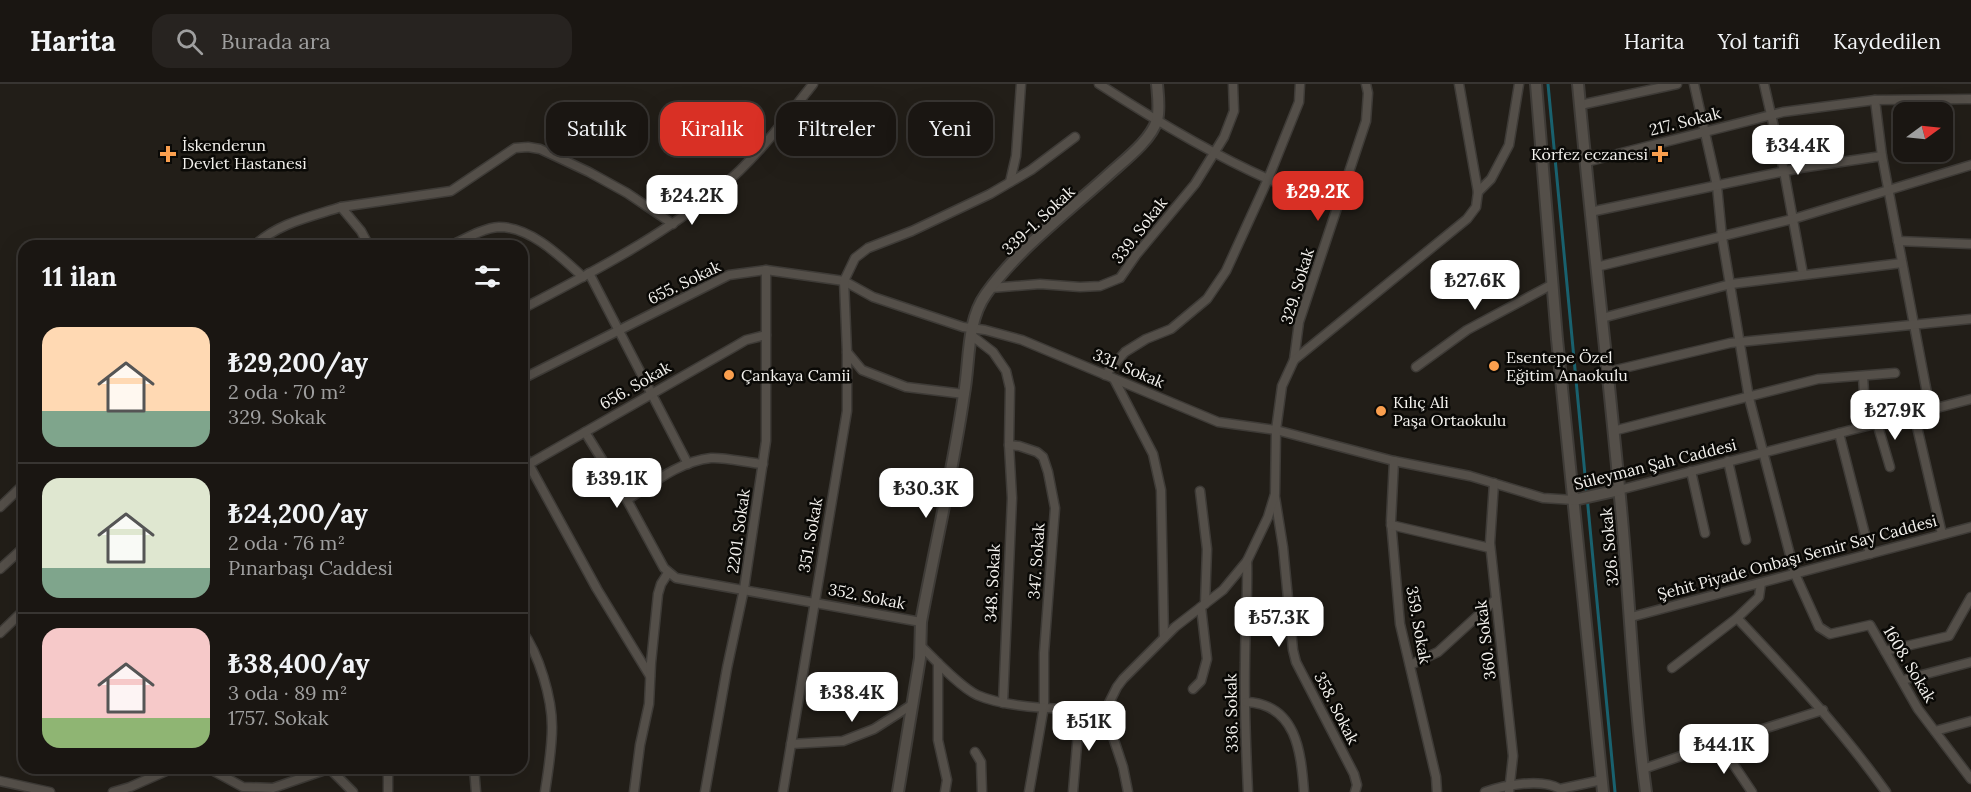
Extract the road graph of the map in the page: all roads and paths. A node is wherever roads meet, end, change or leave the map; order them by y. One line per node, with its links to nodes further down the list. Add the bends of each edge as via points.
1 (813, 84): 36 (street, via 772,136 720,188)
2 (1022, 84): 28 (street)
3 (1099, 84): 19 (street)
4 (1157, 84): 19 (street)
5 (1233, 84): 22 (street, 339. Sokak, via 1234,111)
6 (1300, 84): 27 (street, via 1299,102)
7 (1366, 84): 32 (street, 329. Sokak, via 1366,121)
8 (1459, 84): 31 (street)
9 (1519, 84): 31 (street, via 1509,145 1491,179)
10 (1536, 84): 49 (street, 326. Sokak)
11 (1578, 84): 17 (street, 326. Sokak)
12 (1677, 84): 17 (street)
13 (1694, 84): 20 (street)
14 (1764, 84): 18 (street)
15 (1971, 99): 16 (street, 217. Sokak)
16 (1875, 100): 18 (street, 217. Sokak); 23 (street)
17 (1580, 105): 24 (street, 326. Sokak)
18 (1770, 115): 20 (street, 217. Sokak); 26 (street)
19 (1157, 122): 22 (street); 51 (street, 339-1. Sokak, via 1143,144 1038,239)
20 (1705, 131): 24 (street, 217. Sokak); 29 (street)
21 (1075, 137): 28 (street)
22 (1215, 152): 27 (street); 51 (street, 339. Sokak, via 1195,184 1120,278 1100,286 1040,284)
23 (1882, 156): 26 (street); 30 (street)
24 (1586, 162): 34 (street, 326. Sokak)
25 (1971, 165): 30 (street)
26 (1784, 171): 29 (street); 35 (street)
27 (1268, 179): 32 (street); 67 (street, via 1226,271 1207,299 1171,329 1125,352)
28 (1010, 182): 48 (street, via 912,231 868,248 855,258)
29 (1716, 186): 34 (street); 37 (street)
30 (1889, 189): 35 (street); 41 (street)
31 (1478, 192): 61 (street, via 1476,207 1467,219)
32 (1337, 206): 61 (street, 329. Sokak, via 1299,322)
33 (341, 207): 36 (street, via 451,191 515,148 540,149 627,194); 38 (street, via 295,220); 39 (street)
34 (1590, 212): 44 (street, 326. Sokak)
35 (1793, 219): 37 (street); 46 (street)
36 (673, 224): 47 (street)
37 (1722, 237): 44 (street); 50 (street)
38 (261, 240)
39 (366, 240)
40 (463, 240): 47 (street, via 499,227 524,233)
41 (1898, 241): 42 (street); 43 (street)
42 (1971, 244)
43 (1902, 263): 46 (street); 55 (street)
44 (1596, 267): 53 (street, 326. Sokak)
45 (766, 270): 48 (street, 655. Sokak); 56 (street, 655. Sokak, via 729,275); 58 (street, 2201. Sokak)
46 (1803, 274): 50 (street)
47 (586, 275): 52 (street); 56 (street)
48 (844, 281): 57 (street, 655. Sokak, via 873,297); 60 (street, 351. Sokak)
49 (1553, 284): 62 (street, via 1467,330); 95 (street, 326. Sokak)
50 (1731, 284): 53 (street); 59 (street)
51 (991, 288): 57 (street, 339-1. Sokak, via 975,315)
52 (528, 306)
53 (1602, 318): 63 (street, 326. Sokak)
54 (1971, 319): 55 (street)
55 (1914, 325): 59 (street); 72 (street)
56 (618, 331): 65 (street, 655. Sokak); 68 (street)
57 (971, 332): 67 (street, 331. Sokak, via 985,330 1022,340); 69 (street, 339-1. Sokak); 79 (street, 348. Sokak, via 993,352 1006,371 1010,388)
58 (766, 335): 68 (street, 656. Sokak, via 746,340); 84 (street, 2201. Sokak)
59 (1739, 343): 63 (street); 70 (street)
60 (847, 352): 69 (street, via 862,370 906,387); 113 (street, 351. Sokak, via 847,411)
61 (1294, 360): 75 (street, via 1282,386)
62 (1416, 367)
63 (1607, 372): 76 (street, 326. Sokak)
64 (1895, 372): 66 (street)
65 (528, 376)
66 (1863, 376): 70 (street, via 1818,379); 74 (street)
67 (1109, 377): 75 (street, 331. Sokak, via 1218,422); 120 (street, via 1153,453 1161,490)
68 (651, 394): 77 (street, 656. Sokak); 83 (street)
69 (964, 394): 118 (street, 339-1. Sokak)
70 (1749, 398): 76 (street); 80 (street)
71 (1971, 399): 72 (street, Süleyman Şah Caddesi)
72 (1930, 410): 73 (street, Süleyman Şah Caddesi)
73 (1914, 414): 74 (street, Süleyman Şah Caddesi); 100 (street)
74 (1874, 424): 78 (street, Süleyman Şah Caddesi); 86 (street)
75 (1276, 430): 81 (street, Süleyman Şah Caddesi); 93 (street)
76 (1613, 431): 91 (street, 326. Sokak)
77 (585, 432): 85 (street, 656. Sokak); 94 (street)
78 (1839, 433): 80 (street, Süleyman Şah Caddesi); 104 (street)
79 (1009, 445): 132 (street, 348. Sokak, via 1012,498); 134 (street, 347. Sokak, via 1038,452 1043,457 1055,508)
80 (1763, 453): 82 (street, Süleyman Şah Caddesi); 108 (street)
81 (1394, 461): 89 (street, Süleyman Şah Caddesi); 97 (street, 359. Sokak)
82 (1728, 461): 88 (street, Süleyman Şah Caddesi); 101 (street)
83 (688, 464): 84 (street, via 713,458); 94 (street)
84 (763, 464): 110 (street, 2201. Sokak)
85 (528, 465)
86 (1890, 467)
87 (528, 469): 128 (street)
88 (1691, 471): 91 (street, Süleyman Şah Caddesi); 99 (street)
89 (1494, 483): 95 (street, Süleyman Şah Caddesi, via 1543,498); 102 (street, 360. Sokak)
90 (18, 490): 96 (street)
91 (1619, 490): 95 (street, Süleyman Şah Caddesi); 116 (street, 326. Sokak)
92 (1200, 491): 114 (street, via 1207,549)
93 (1275, 494): 105 (street); 171 (street, 358. Sokak, via 1294,656 1354,774)
94 (627, 500): 107 (street)
95 (1574, 501): 151 (street, 326. Sokak)
96 (0, 507)
97 (1391, 525): 102 (street); 126 (street, 359. Sokak, via 1400,624)
98 (1971, 527): 100 (street, Şehit Piyade Onbaşı Semir Say Caddesi)
99 (1705, 533)
100 (1942, 534): 104 (street, Şehit Piyade Onbaşı Semir Say Caddesi)
101 (1746, 540)
102 (1490, 548): 112 (street, 360. Sokak)
103 (18, 552): 106 (street)
104 (1870, 554): 108 (street, Şehit Piyade Onbaşı Semir Say Caddesi)
105 (1247, 561): 114 (street, via 1223,590); 131 (street, 336. Sokak)
106 (0, 569)
107 (668, 573): 110 (street, 352. Sokak, via 676,578); 128 (street, via 658,594)
108 (1795, 574): 109 (street, Şehit Piyade Onbaşı Semir Say Caddesi); 123 (street, 1608. Sokak, via 1819,627 1830,634 1870,625)
109 (1761, 583): 116 (street, Şehit Piyade Onbaşı Semir Say Caddesi); 117 (street, via 1759,597)
110 (744, 589): 113 (street, 352. Sokak); 161 (street, 2201. Sokak)
111 (1971, 597): 123 (street, via 1949,636)
112 (1495, 600): 126 (street, via 1438,652); 153 (street, 360. Sokak, via 1513,756)
113 (814, 602): 118 (street, 352. Sokak); 141 (street, 351. Sokak)
114 (1203, 606): 120 (street); 130 (street, via 1207,659 1201,681)
115 (18, 616): 119 (street)
116 (1631, 617): 143 (street, 326. Sokak)
117 (1737, 618): 127 (street); 137 (street)
118 (921, 622): 122 (street, 339-1. Sokak)
119 (0, 633)
120 (1164, 638): 136 (street, via 1117,687)
121 (528, 640): 159 (street, via 550,706 552,726)
122 (921, 646): 125 (street); 133 (street, 339-1. Sokak)
123 (1886, 651): 129 (street, 1608. Sokak)
124 (1971, 662): 129 (street)
125 (938, 663): 132 (street, via 975,694); 164 (street, via 938,740 947,780)
126 (1410, 664): 172 (street, 359. Sokak)
127 (1672, 668)
128 (650, 676): 160 (street)
129 (1903, 680): 139 (street, 1608. Sokak)
130 (1193, 689)
131 (1246, 702): 169 (street, 336. Sokak); 170 (street, via 1271,707 1286,718 1297,742)
132 (1003, 703): 134 (street)
133 (913, 704): 141 (street, via 874,729 843,741); 163 (street, 339-1. Sokak)
134 (1044, 706): 135 (street); 166 (street)
135 (1080, 709): 136 (street); 167 (street)
136 (1106, 709): 168 (street)
137 (1822, 710): 140 (street); 177 (street)
138 (1971, 721): 139 (street)
139 (1935, 731): 150 (street, 1608. Sokak)
140 (1719, 743): 143 (street); 176 (street)
141 (791, 744): 162 (street, 351. Sokak)
142 (975, 752): 165 (street, via 981,762)
143 (1643, 770): 175 (street, 326. Sokak)
144 (159, 774): 155 (street)
145 (219, 774): 146 (street, via 243,787 254,788 273,788)
146 (316, 774)
147 (336, 774): 156 (street)
148 (388, 774): 157 (street)
149 (474, 774): 158 (street)
150 (1971, 779)
151 (1602, 780): 153 (street, via 1560,789 1552,784); 174 (street, 326. Sokak)
152 (0, 781): 154 (street)
153 (1510, 788): 173 (street)
154 (50, 792)
155 (113, 792)
156 (353, 792)
157 (388, 792)
158 (476, 792)
159 (545, 792)
160 (634, 792)
161 (705, 792)
162 (783, 792)
163 (898, 792)
164 (945, 792)
165 (982, 792)
166 (1029, 792)
167 (1073, 792)
168 (1128, 792)
169 (1248, 792)
170 (1304, 792)
171 (1355, 792)
172 (1437, 792)
173 (1485, 792)
174 (1603, 792)
175 (1646, 792)
176 (1752, 792)
177 (1886, 792)

